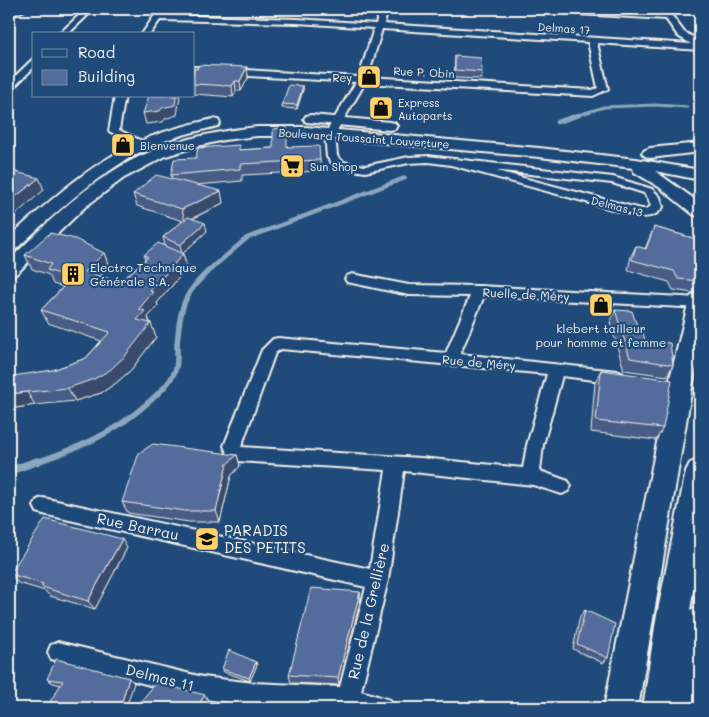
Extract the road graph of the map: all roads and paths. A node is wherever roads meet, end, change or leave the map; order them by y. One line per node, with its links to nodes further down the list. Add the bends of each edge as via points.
1 (23, 9): 7 (street)
2 (90, 9): 11 (street)
3 (164, 9): 8 (street)
4 (384, 9): 10 (street)
5 (526, 9): 9 (street)
6 (662, 9): 9 (street)
7 (9, 15)
8 (157, 17): 10 (street, Delmas 17); 12 (street)
9 (669, 17): 14 (street, via 677,31)
10 (378, 26): 13 (street, Delmas 17); 17 (street)
11 (66, 32)
12 (147, 32)
13 (592, 41): 14 (street, Delmas 17); 17 (street, Rue P. Obin, via 603,89 598,92)
14 (700, 46)
15 (32, 64): 18 (street)
16 (195, 70): 17 (street, Rue P. Obin)
17 (364, 80): 20 (street)
18 (9, 87)
19 (120, 98): 22 (street, via 114,130)
20 (340, 120): 21 (street); 22 (main road, Boulevard Toussaint Louverture, via 232,120 197,126); 24 (main road, Boulevard Toussaint Louverture)
21 (330, 134): 25 (main road, Boulevard Toussaint Louverture, via 571,154); 26 (street, Delmas 13, via 332,157 339,165 353,169 365,170 409,160); 31 (main road, Boulevard Toussaint Louverture, via 249,132 199,140 160,153 114,176)
22 (142, 145): 30 (main road, Boulevard Toussaint Louverture, via 83,181)
23 (700, 147): 24 (main road)
24 (650, 153): 27 (main road, Boulevard Toussaint Louverture)
25 (624, 162): 28 (main road, Boulevard Toussaint Louverture); 29 (main road, via 665,184)
26 (455, 163): 26 (street, Delmas 13, via 641,213 650,213 657,207 654,196 648,191 613,180)
27 (700, 164)
28 (700, 176)
29 (700, 211)
30 (9, 246)
31 (9, 270)
32 (352, 278): 33 (street, Ruelle de Méry, via 409,290)
33 (479, 291): 34 (street, Ruelle de Méry); 35 (street)
34 (700, 301): 48 (main road, via 672,386)
35 (451, 359): 36 (street, Rue de Méry); 38 (street, Rue de Méry, via 278,343 269,350 232,446 233,452)
36 (556, 369): 37 (street, Rue de Méry); 40 (street, via 535,445)
37 (630, 378)
38 (396, 464): 40 (street); 43 (street, Rue de la Grellière)
39 (700, 471): 49 (main road, via 672,620)
40 (530, 477): 41 (street)
41 (562, 486)
42 (43, 506): 43 (street, Rue Barrau)
43 (378, 580): 46 (street, Rue de la Grellière)
44 (700, 622): 50 (main road)
45 (58, 652): 46 (street, Delmas 11, via 203,688)
46 (348, 698): 47 (street, Delmas 11)
47 (382, 708)
48 (621, 708)
49 (660, 708)
50 (689, 708)

